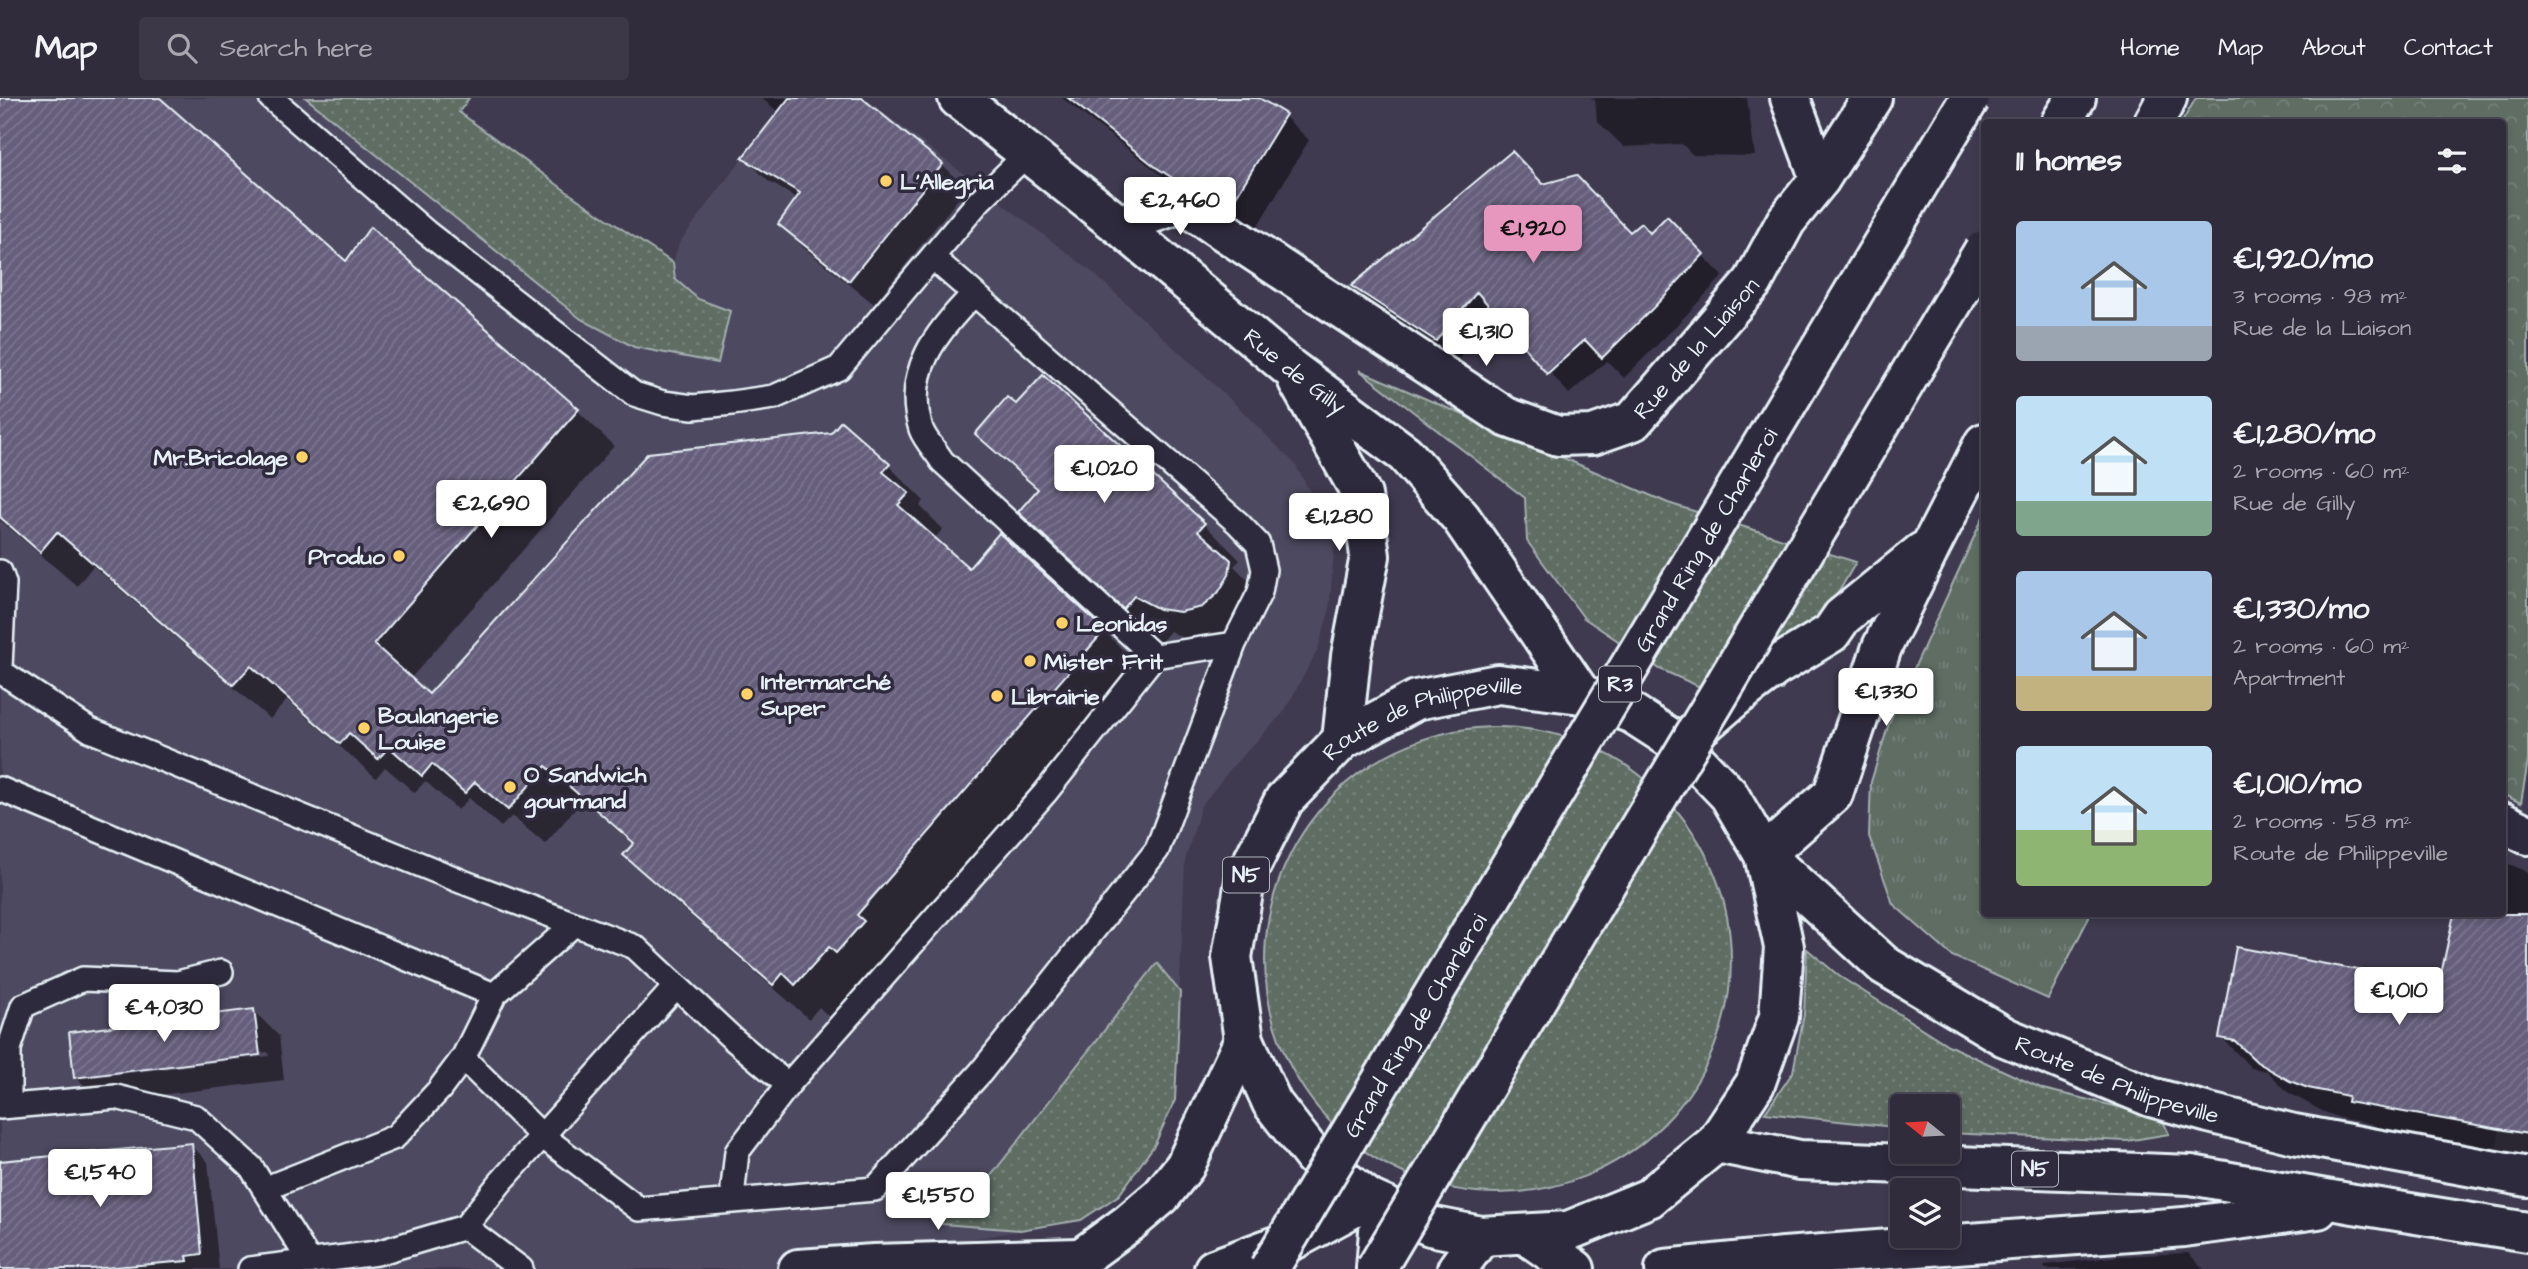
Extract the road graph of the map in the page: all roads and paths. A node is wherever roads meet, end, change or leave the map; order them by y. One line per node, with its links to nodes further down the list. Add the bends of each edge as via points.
1 (271, 98): 14 (lane, via 426,232 634,394 663,403 693,407 774,397 838,368)
2 (958, 98): 10 (main road, Rue de Gilly)
3 (1790, 98): 11 (main road)
4 (1872, 98): 11 (main road, Rue de la Liaison)
5 (1970, 98): 57 (main road, Grand Ring de Charleroi / R3, bridge)
6 (2076, 98): 8 (main road)
7 (2167, 98): 9 (main road)
8 (2063, 119)
9 (2156, 119)
10 (1028, 153): 12 (main road, Rue de Gilly); 14 (lane)
11 (1820, 179): 12 (main road, Rue de la Liaison, via 1786,221 1753,282 1633,421 1593,435 1558,436 1506,416 1181,203)
12 (1119, 225): 16 (main road, Rue de Gilly)
13 (1981, 255): 58 (main road, bridge)
14 (932, 257): 15 (lane)
15 (974, 294): 20 (lane, via 1258,544 1264,570 1259,592); 21 (lane, via 945,323 922,360 916,397 922,430 942,461)
16 (1292, 370): 23 (main road, Rue de Gilly, via 1405,454 1461,518); 24 (main road, via 1362,495 1370,556)
17 (1981, 449): 18 (main road)
18 (1931, 544): 25 (main road, via 1842,617 1830,633 1775,667); 29 (main road, via 1882,647 1833,794)
19 (0, 572): 22 (lane, via 4,583)
20 (1234, 644): 21 (lane); 42 (lane, via 1157,850 972,1082 875,1189)
21 (1154, 656): 36 (lane, via 1045,793)
22 (0, 669): 30 (lane, via 90,730)
23 (1581, 694): 24 (main road, Route de Philippeville / N5, via 1498,684 1416,700); 25 (main road, Route de Philippeville / N5, via 1633,714)
24 (1342, 740): 34 (main road, Route de Philippeville / N5, via 1284,800 1246,875 1232,957)
25 (1681, 745): 29 (main road, Route de Philippeville / N5, via 1729,795)
26 (0, 789): 33 (lane)
27 (2506, 824): 28 (main road)
28 (2528, 835)
29 (1764, 855): 39 (main road, Route de Philippeville / N5, via 1784,947 1779,1017 1755,1084); 40 (main road, Route de Philippeville / N5, via 1884,965 2005,1037 2151,1097 2209,1113 2294,1134)
30 (573, 925): 32 (lane, via 635,947); 33 (lane)
31 (221, 972): 37 (lane, via 178,983 83,979 23,1006 9,1049)
32 (676, 986): 36 (lane); 38 (lane)
33 (494, 995): 35 (lane)
34 (1244, 1040): 43 (main road, Route de Philippeville / N5, via 1272,1103 1314,1157); 49 (main road, via 1185,1166 1161,1196)
35 (463, 1058): 38 (lane); 41 (lane, via 395,1137)
36 (788, 1085): 42 (lane, via 737,1152)
37 (4, 1106): 41 (lane, via 116,1097 197,1117 251,1167)
38 (542, 1136): 42 (lane, via 639,1209); 45 (lane)
39 (1716, 1143): 44 (main road, N5, via 1800,1160 2191,1175); 47 (main road, Route de Philippeville / N5, via 1649,1198 1568,1231)
40 (2528, 1177)
41 (264, 1189): 50 (lane)
42 (734, 1200)
43 (1375, 1203): 48 (main road, Route de Philippeville / N5, via 1430,1226); 56 (main road); 58 (main road)
44 (2354, 1204): 46 (main road, N5); 51 (main road, N5, via 2184,1227)
45 (465, 1227): 50 (lane, via 377,1253); 53 (lane)
46 (2528, 1232)
47 (1525, 1234): 48 (main road, Route de Philippeville / N5); 60 (main road)
48 (1481, 1236): 59 (main road)
49 (1081, 1258): 54 (main road); 55 (main road)
50 (310, 1262): 52 (lane)
51 (1783, 1263): 61 (main road, N5)
52 (250, 1269)
53 (521, 1269)
54 (798, 1269)
55 (1042, 1269)
56 (1214, 1269)
57 (1269, 1269)
58 (1376, 1269)
59 (1457, 1269)
60 (1574, 1269)
61 (1665, 1269)

